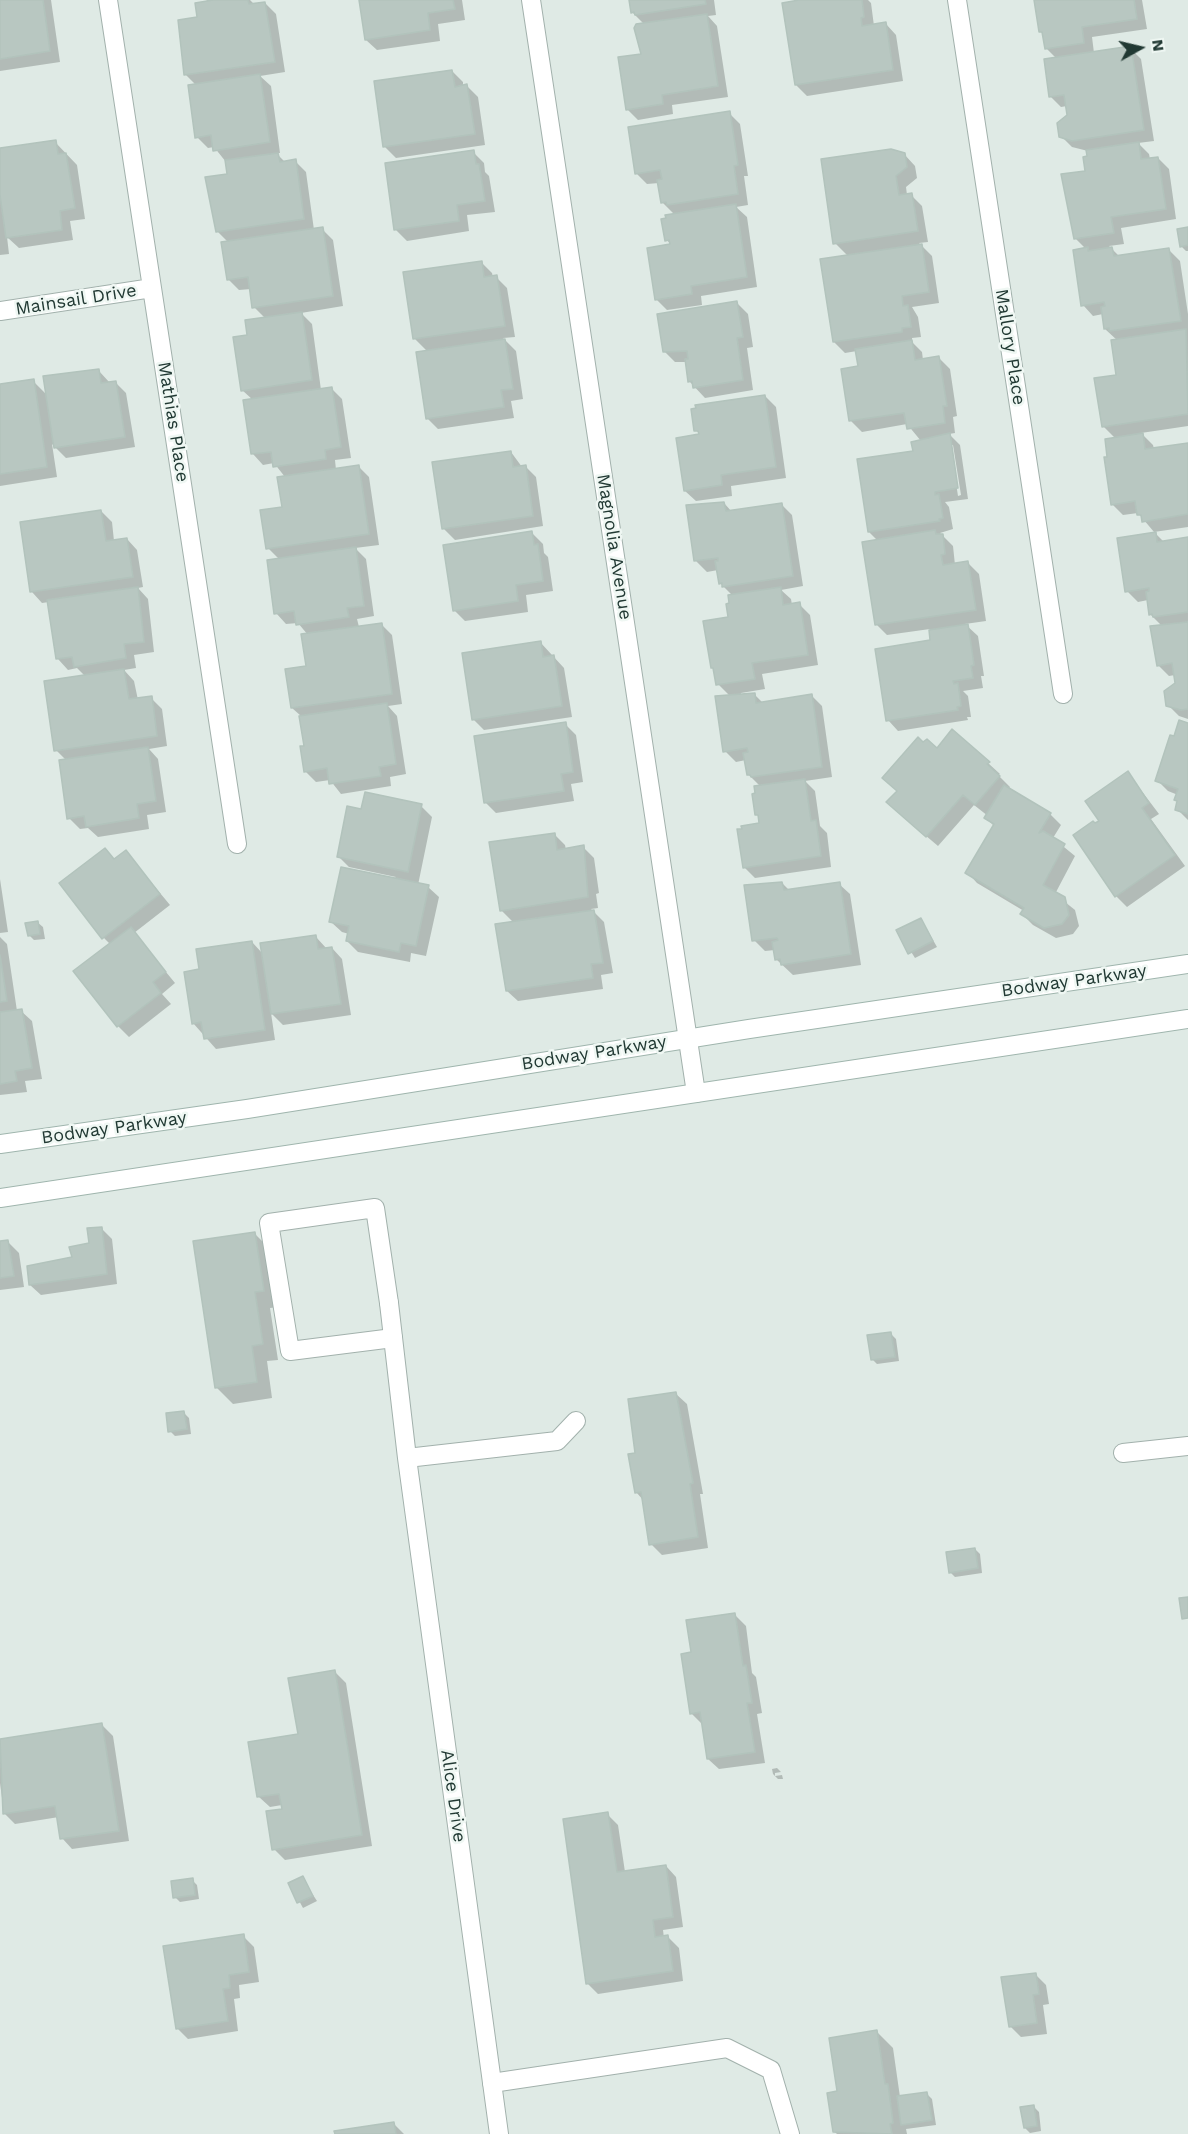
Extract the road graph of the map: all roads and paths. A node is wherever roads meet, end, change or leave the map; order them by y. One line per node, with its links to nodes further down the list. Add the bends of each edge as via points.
1 (108, 0): 4 (street, Mathias Place)
2 (531, 0): 10 (street, Magnolia Avenue)
3 (957, 0): 6 (street, Mallory Place)
4 (152, 288): 5 (street, Mainsail Drive); 7 (street, Mathias Place)
5 (0, 311)
6 (1062, 694)
7 (237, 844)
8 (1188, 964): 10 (street, Bodway Parkway)
9 (1188, 1019): 11 (street)
10 (687, 1038): 11 (street, Magnolia Avenue); 12 (street, Bodway Parkway, via 259,1108)
11 (696, 1093): 13 (street)
12 (0, 1144)
13 (0, 1198)
14 (393, 1338): 14 (street, Alice Drive, via 375,1208 269,1223 290,1351); 18 (street, Alice Drive)
15 (576, 1421): 18 (street, via 557,1441)
16 (1188, 1446): 17 (street)
17 (1123, 1453)
18 (408, 1458): 19 (street, Alice Drive)
19 (492, 2083): 20 (street, Alice Drive); 21 (street, via 727,2048 771,2070)
20 (499, 2134)
21 (790, 2134)

